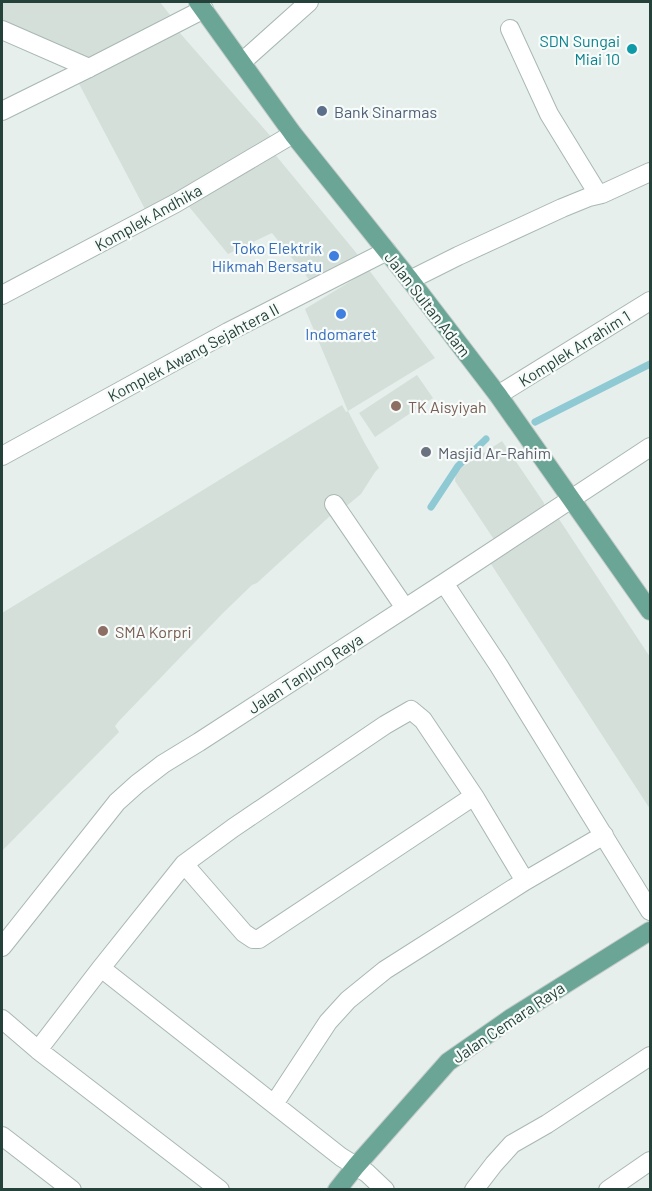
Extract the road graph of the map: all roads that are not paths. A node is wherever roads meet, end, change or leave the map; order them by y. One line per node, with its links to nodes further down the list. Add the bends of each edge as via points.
1 (309, 2): 5 (street)
2 (201, 5): 5 (main road, Jalan Sultan Adam); 6 (street)
3 (510, 28): 10 (street, via 549,114)
4 (2, 30): 6 (street)
5 (242, 62): 8 (main road, Jalan Sultan Adam)
6 (89, 68): 7 (street)
7 (2, 111)
8 (293, 134): 11 (main road, Jalan Sultan Adam); 13 (street, Komplek Andhika, via 176,203)
9 (651, 172): 10 (street)
10 (598, 194): 12 (street)
11 (387, 251): 12 (main road, Jalan Sultan Adam); 17 (street, Komplek Awang Sejahtera II, via 228,332)
12 (410, 280): 15 (main road, Jalan Sultan Adam)
13 (2, 295)
14 (651, 302): 15 (street, Komplek Arrahim 1)
15 (498, 395): 18 (main road, Jalan Sultan Adam)
16 (651, 447): 18 (street, Jalan Tanjung Raya)
17 (2, 456)
18 (570, 499): 20 (street, Jalan Tanjung Raya); 22 (main road, Jalan Sultan Adam)
19 (334, 504): 21 (street)
20 (444, 583): 21 (street, Jalan Tanjung Raya); 24 (street)
21 (405, 608): 29 (street, Jalan Tanjung Raya, via 137,784 117,802)
22 (651, 611)
23 (474, 796): 25 (street, via 259,939 244,933); 25 (street, via 423,720 411,711 232,828); 26 (street)
24 (604, 835): 26 (street); 27 (street)
25 (184, 864): 30 (street)
26 (525, 881): 34 (street, via 385,970 348,1000 328,1022)
27 (651, 911)
28 (651, 931): 37 (main road, Jalan Cemara Raya, via 448,1062)
29 (2, 947)
30 (101, 968): 32 (street); 34 (street)
31 (2, 1019): 32 (street)
32 (39, 1050): 38 (street)
33 (647, 1065): 42 (street, via 512,1144)
34 (274, 1104): 37 (street)
35 (2, 1136): 39 (street)
36 (651, 1161): 43 (street)
37 (356, 1166): 40 (main road, Jalan Cemara Raya); 41 (street)
38 (209, 1186)
39 (72, 1190)
40 (337, 1190)
41 (385, 1190)
42 (474, 1190)
43 (608, 1190)

